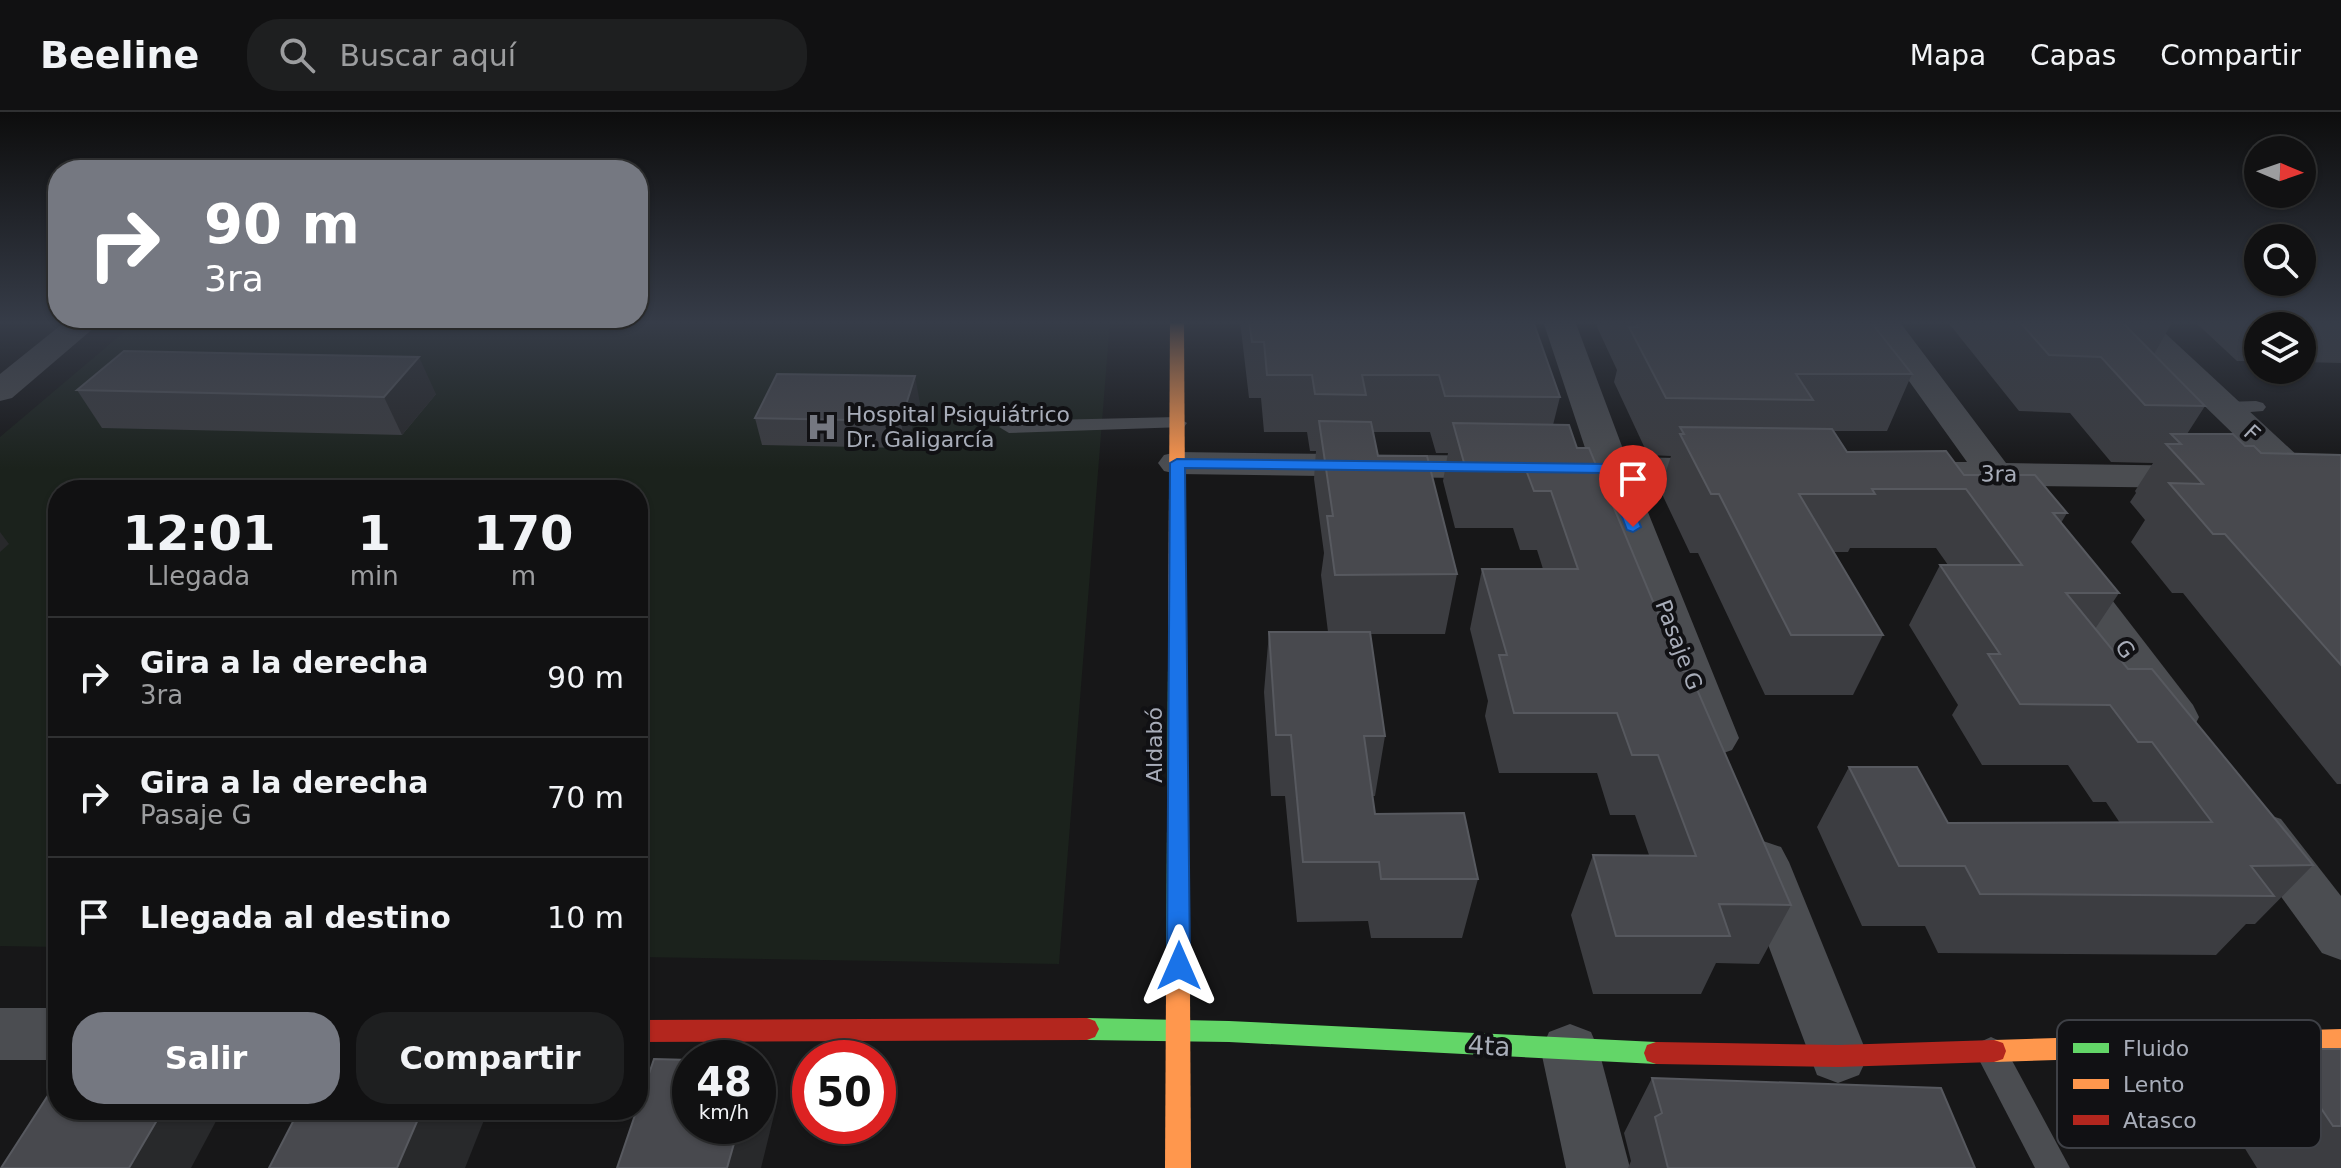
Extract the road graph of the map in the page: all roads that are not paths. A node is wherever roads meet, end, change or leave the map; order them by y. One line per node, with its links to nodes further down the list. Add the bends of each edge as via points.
1 (25, 370): 6 (street)
2 (1177, 370): 7 (street, Aldabó)
3 (1576, 370): 10 (street, Pasaje G)
4 (1918, 370): 13 (street, G)
5 (2194, 370): 14 (street, F, via 2240,408)
6 (0, 391)
7 (1177, 423): 8 (lane); 9 (street, Aldabó)
8 (1009, 427)
9 (1177, 463): 10 (street); 21 (street, Aldabó)
10 (1611, 468): 11 (street); 17 (street, Pasaje G)
11 (1764, 471)
12 (1872, 472): 13 (street, 3ra)
13 (1995, 474): 14 (street, 3ra); 16 (street, G)
14 (2301, 479): 15 (street, 3ra)
15 (2341, 480)
16 (2202, 752)
17 (1730, 774)
18 (2239, 801): 20 (street)
19 (1747, 819): 30 (street)
20 (2341, 937)
21 (1179, 1028): 22 (street, 4ta); 28 (street, 4ta); 31 (street, Aldabó)
22 (648, 1031)
23 (0, 1034): 24 (street)
24 (48, 1034)
25 (2341, 1040): 26 (street, 4ta)
26 (2321, 1041)
27 (2057, 1050): 29 (street, 4ta)
28 (1570, 1051): 30 (street, 4ta); 32 (street)
29 (1991, 1052): 30 (street, 4ta); 33 (lane)
30 (1838, 1056)
31 (1178, 1168)
32 (1598, 1168)
33 (2053, 1168)

